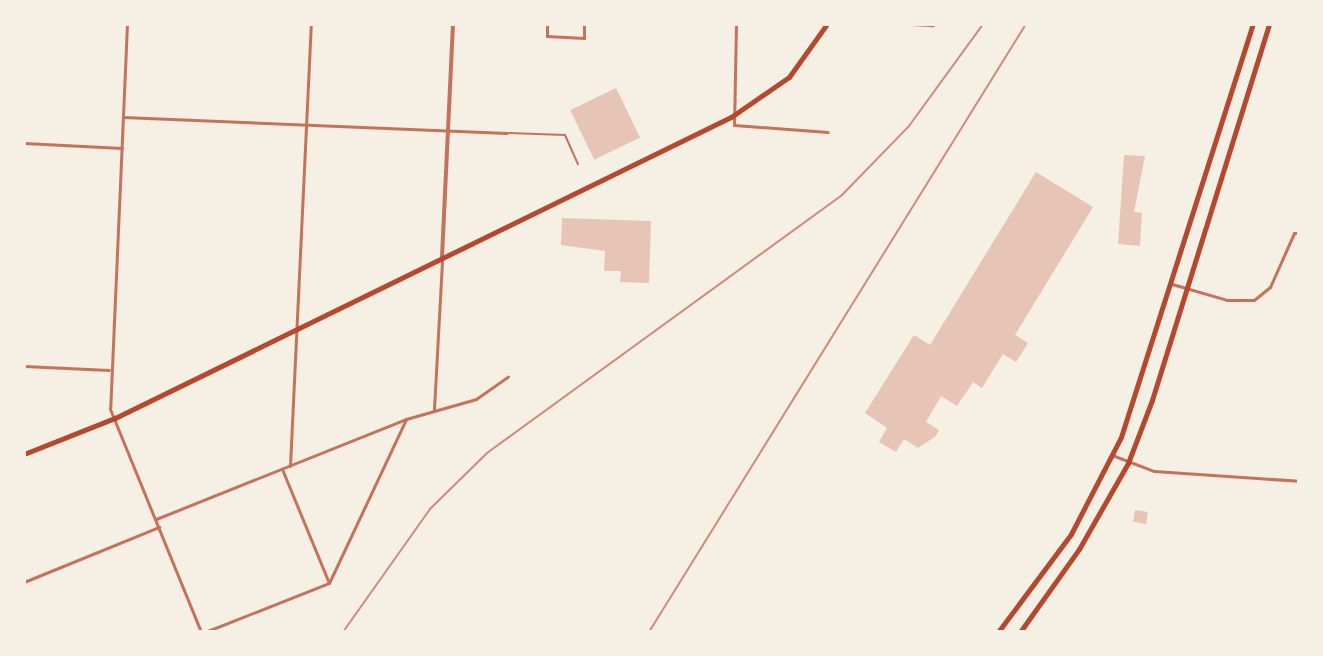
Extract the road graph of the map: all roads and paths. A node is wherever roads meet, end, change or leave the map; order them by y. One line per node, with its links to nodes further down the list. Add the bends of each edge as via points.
1 (127, 24): 12 (street)
2 (311, 24): 14 (street)
3 (453, 24): 15 (street)
4 (547, 24): 5 (street, via 547,36 584,38)
5 (584, 24)
6 (736, 24): 13 (street)
7 (827, 24): 13 (main road, via 789,77)
8 (911, 24): 11 (street)
9 (1253, 24): 23 (main road)
10 (1269, 24): 24 (main road)
11 (933, 25)
12 (123, 117): 14 (street); 19 (street)
13 (731, 117): 16 (street, via 734,125); 22 (main road)
14 (307, 125): 15 (street); 25 (street)
15 (448, 131): 17 (street); 22 (street)
16 (828, 132)
17 (507, 133): 20 (lane, via 565,135)
18 (24, 143): 19 (street)
19 (122, 148): 27 (street)
20 (578, 164)
21 (1299, 233): 24 (street, via 1294,233 1270,287 1254,300 1227,300)
22 (442, 257): 25 (main road); 29 (street)
23 (1172, 284): 24 (street); 33 (main road, via 1138,395)
24 (1187, 288): 34 (main road)
25 (296, 328): 30 (main road); 35 (street)
26 (24, 366): 27 (street)
27 (109, 370): 30 (street)
28 (508, 377): 29 (street, via 476,399)
29 (434, 409): 31 (street)
30 (115, 418): 32 (main road); 38 (street)
31 (406, 419): 35 (street); 41 (street)
32 (24, 454)
33 (1112, 455): 34 (street); 43 (main road, via 1058,554)
34 (1128, 463): 37 (street, via 1154,471); 44 (main road, via 1079,549)
35 (290, 466): 36 (street)
36 (282, 469): 38 (street); 41 (street)
37 (1299, 481)
38 (156, 519): 39 (street)
39 (159, 527): 40 (street); 42 (street)
40 (24, 582)
41 (329, 583): 42 (street)
42 (203, 632)
43 (998, 632)
44 (1020, 632)

